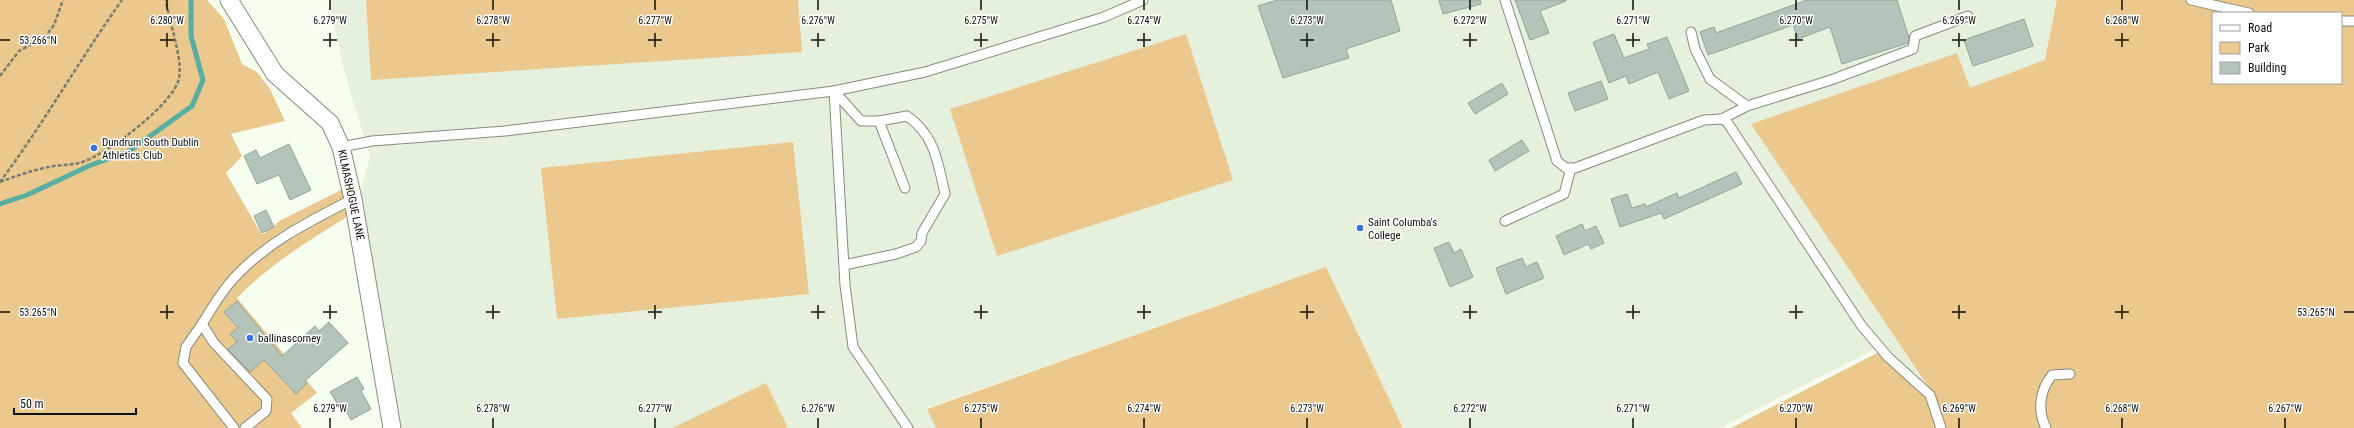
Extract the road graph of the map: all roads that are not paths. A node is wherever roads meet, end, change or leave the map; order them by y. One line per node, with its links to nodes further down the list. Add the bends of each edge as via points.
1 (229, 0): 14 (street, KILMASHOGUE LANE, via 275,74 330,123)
2 (1143, 0): 10 (lane, via 1104,16 932,70)
3 (1505, 0): 15 (lane, via 1557,161)
4 (2191, 0): 5 (lane)
5 (2245, 12)
6 (1968, 16): 11 (lane, via 1915,36 1913,49 1830,80)
7 (2342, 21): 8 (lane)
8 (2354, 21)
9 (1691, 32): 11 (lane, via 1695,49 1710,79)
10 (834, 92): 13 (lane, via 861,121); 14 (lane, via 505,131 372,141); 19 (lane)
11 (1747, 106): 12 (lane)
12 (1722, 119): 15 (lane, via 1704,120); 26 (lane, via 1727,122 1861,325 1888,357 1930,395)
13 (880, 121): 16 (lane); 19 (lane, via 907,116 921,126 937,157 945,194 916,247)
14 (341, 148): 17 (street, KILMASHOGUE LANE)
15 (1570, 168): 18 (lane, via 1564,194)
16 (905, 188)
17 (353, 199): 20 (lane, via 282,237 261,252 230,283); 24 (street, KILMASHOGUE LANE)
18 (1505, 221)
19 (844, 265): 25 (lane, via 853,347)
20 (202, 324): 22 (lane, via 186,347 183,363); 23 (lane, via 214,343 267,399 266,411)
21 (2070, 374): 27 (lane, via 2052,375 2044,385 2040,404)
22 (234, 428)
23 (245, 428)
24 (392, 428)
25 (908, 428)
26 (1941, 428)
27 (2046, 428)

